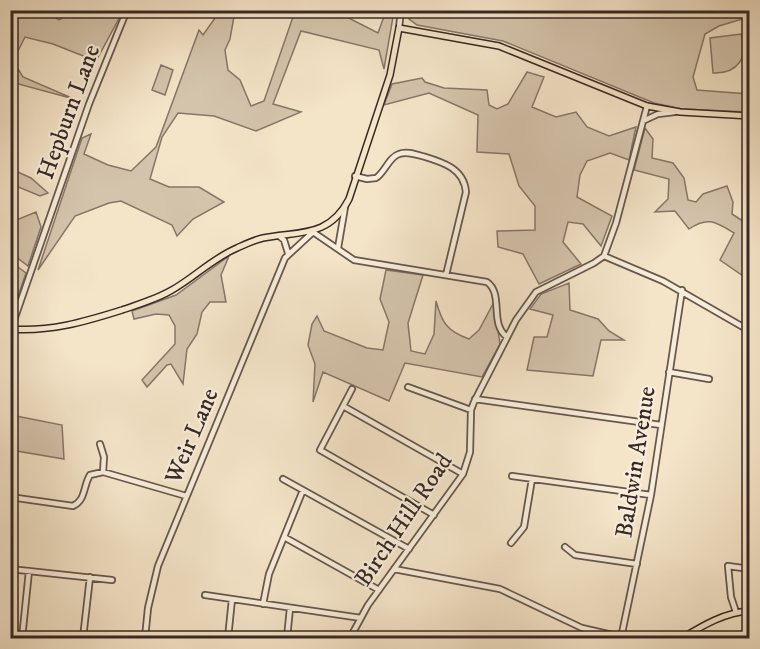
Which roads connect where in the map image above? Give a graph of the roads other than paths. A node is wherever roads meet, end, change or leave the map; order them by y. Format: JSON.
{"nodes":[{"id":1,"x":127,"y":10,"type":"edge"},
{"id":2,"x":401,"y":10,"type":"edge"},
{"id":3,"x":399,"y":28,"type":"junction"},
{"id":4,"x":647,"y":106,"type":"junction"},
{"id":5,"x":676,"y":112,"type":"junction"},
{"id":6,"x":750,"y":116,"type":"edge"},
{"id":7,"x":644,"y":121,"type":"junction"},
{"id":8,"x":356,"y":176,"type":"junction"},
{"id":9,"x":345,"y":207,"type":"junction"},
{"id":10,"x":313,"y":232,"type":"junction"},
{"id":11,"x":279,"y":236,"type":"junction"},
{"id":12,"x":338,"y":248,"type":"junction"},
{"id":13,"x":288,"y":253,"type":"junction"},
{"id":14,"x":604,"y":256,"type":"junction"},
{"id":15,"x":446,"y":275,"type":"junction"},
{"id":16,"x":682,"y":290,"type":"junction"},
{"id":17,"x":11,"y":329,"type":"edge"},
{"id":18,"x":750,"y":331,"type":"edge"},
{"id":19,"x":507,"y":337,"type":"junction"},
{"id":20,"x":669,"y":372,"type":"junction"},
{"id":21,"x":709,"y":379,"type":"dead end"},
{"id":22,"x":408,"y":387,"type":"dead end"},
{"id":23,"x":352,"y":389,"type":"dead end"},
{"id":24,"x":475,"y":399,"type":"junction"},
{"id":25,"x":343,"y":406,"type":"junction"},
{"id":26,"x":471,"y":410,"type":"junction"},
{"id":27,"x":661,"y":426,"type":"junction"},
{"id":28,"x":100,"y":444,"type":"dead end"},
{"id":29,"x":103,"y":472,"type":"junction"},
{"id":30,"x":463,"y":474,"type":"junction"},
{"id":31,"x":512,"y":476,"type":"dead end"},
{"id":32,"x":283,"y":479,"type":"dead end"},
{"id":33,"x":532,"y":479,"type":"junction"},
{"id":34,"x":303,"y":490,"type":"junction"},
{"id":35,"x":651,"y":495,"type":"junction"},
{"id":36,"x":186,"y":496,"type":"junction"},
{"id":37,"x":10,"y":497,"type":"edge"},
{"id":38,"x":434,"y":515,"type":"junction"},
{"id":39,"x":284,"y":537,"type":"junction"},
{"id":40,"x":511,"y":543,"type":"dead end"},
{"id":41,"x":565,"y":547,"type":"dead end"},
{"id":42,"x":409,"y":549,"type":"junction"},
{"id":43,"x":637,"y":564,"type":"junction"},
{"id":44,"x":10,"y":569,"type":"edge"},
{"id":45,"x":394,"y":569,"type":"junction"},
{"id":46,"x":750,"y":569,"type":"edge"},
{"id":47,"x":29,"y":571,"type":"junction"},
{"id":48,"x":90,"y":577,"type":"junction"},
{"id":49,"x":112,"y":580,"type":"dead end"},
{"id":50,"x":380,"y":590,"type":"junction"},
{"id":51,"x":205,"y":595,"type":"dead end"},
{"id":52,"x":232,"y":599,"type":"junction"},
{"id":53,"x":263,"y":604,"type":"junction"},
{"id":54,"x":290,"y":608,"type":"junction"},
{"id":55,"x":750,"y":611,"type":"edge"},
{"id":56,"x":736,"y":612,"type":"junction"},
{"id":57,"x":361,"y":618,"type":"junction"},
{"id":58,"x":621,"y":638,"type":"edge"},
{"id":59,"x":22,"y":639,"type":"edge"},
{"id":60,"x":83,"y":639,"type":"edge"},
{"id":61,"x":146,"y":639,"type":"edge"},
{"id":62,"x":228,"y":639,"type":"edge"},
{"id":63,"x":287,"y":639,"type":"edge"},
{"id":64,"x":350,"y":639,"type":"edge"},
{"id":65,"x":682,"y":639,"type":"edge"}],
"edges":[{"from":1,"to":17,"type":"street","name":"Hepburn Lane"},
{"from":2,"to":3,"type":"street"},
{"from":3,"to":4,"type":"main road"},
{"from":3,"to":8,"type":"main road"},
{"from":4,"to":5,"type":"main road"},
{"from":4,"to":7,"type":"street"},
{"from":5,"to":6,"type":"main road"},
{"from":5,"to":7,"type":"street"},
{"from":7,"to":14,"type":"street"},
{"from":8,"to":9,"type":"main road"},
{"from":8,"to":15,"type":"street"},
{"from":9,"to":10,"type":"main road"},
{"from":9,"to":12,"type":"street"},
{"from":10,"to":11,"type":"main road"},
{"from":10,"to":12,"type":"street"},
{"from":10,"to":13,"type":"street","name":"Weir Lane"},
{"from":11,"to":13,"type":"street"},
{"from":11,"to":17,"type":"main road"},
{"from":12,"to":15,"type":"street"},
{"from":13,"to":36,"type":"street","name":"Weir Lane"},
{"from":14,"to":16,"type":"street"},
{"from":14,"to":19,"type":"street","name":"Birch Hill Road"},
{"from":15,"to":19,"type":"street"},
{"from":16,"to":18,"type":"street"},
{"from":16,"to":20,"type":"street","name":"Baldwin Avenue"},
{"from":19,"to":24,"type":"street","name":"Birch Hill Road"},
{"from":20,"to":21,"type":"street"},
{"from":20,"to":27,"type":"street","name":"Baldwin Avenue"},
{"from":22,"to":26,"type":"street"},
{"from":23,"to":25,"type":"street"},
{"from":24,"to":26,"type":"street","name":"Birch Hill Road"},
{"from":24,"to":27,"type":"street"},
{"from":25,"to":30,"type":"street"},
{"from":25,"to":38,"type":"street"},
{"from":26,"to":30,"type":"street","name":"Birch Hill Road"},
{"from":27,"to":35,"type":"street","name":"Baldwin Avenue"},
{"from":28,"to":29,"type":"street"},
{"from":29,"to":36,"type":"street"},
{"from":29,"to":37,"type":"street"},
{"from":30,"to":38,"type":"street","name":"Birch Hill Road"},
{"from":31,"to":33,"type":"street"},
{"from":32,"to":34,"type":"street"},
{"from":33,"to":35,"type":"street"},
{"from":33,"to":40,"type":"street"},
{"from":34,"to":39,"type":"street"},
{"from":34,"to":42,"type":"street"},
{"from":35,"to":43,"type":"street","name":"Baldwin Avenue"},
{"from":36,"to":61,"type":"street","name":"Weir Lane"},
{"from":38,"to":42,"type":"street","name":"Birch Hill Road"},
{"from":39,"to":50,"type":"street"},
{"from":39,"to":53,"type":"street"},
{"from":41,"to":43,"type":"street"},
{"from":42,"to":45,"type":"street","name":"Birch Hill Road"},
{"from":43,"to":58,"type":"street","name":"Baldwin Avenue"},
{"from":44,"to":47,"type":"street"},
{"from":45,"to":50,"type":"street","name":"Birch Hill Road"},
{"from":45,"to":58,"type":"street"},
{"from":46,"to":56,"type":"street"},
{"from":47,"to":48,"type":"street"},
{"from":47,"to":59,"type":"street"},
{"from":48,"to":49,"type":"street"},
{"from":48,"to":60,"type":"street"},
{"from":50,"to":57,"type":"street","name":"Birch Hill Road"},
{"from":51,"to":52,"type":"street"},
{"from":52,"to":53,"type":"street"},
{"from":52,"to":62,"type":"street"},
{"from":53,"to":54,"type":"street"},
{"from":54,"to":57,"type":"street"},
{"from":54,"to":63,"type":"street"},
{"from":55,"to":56,"type":"main road"},
{"from":56,"to":65,"type":"main road"},
{"from":57,"to":64,"type":"street","name":"Birch Hill Road"}]}
